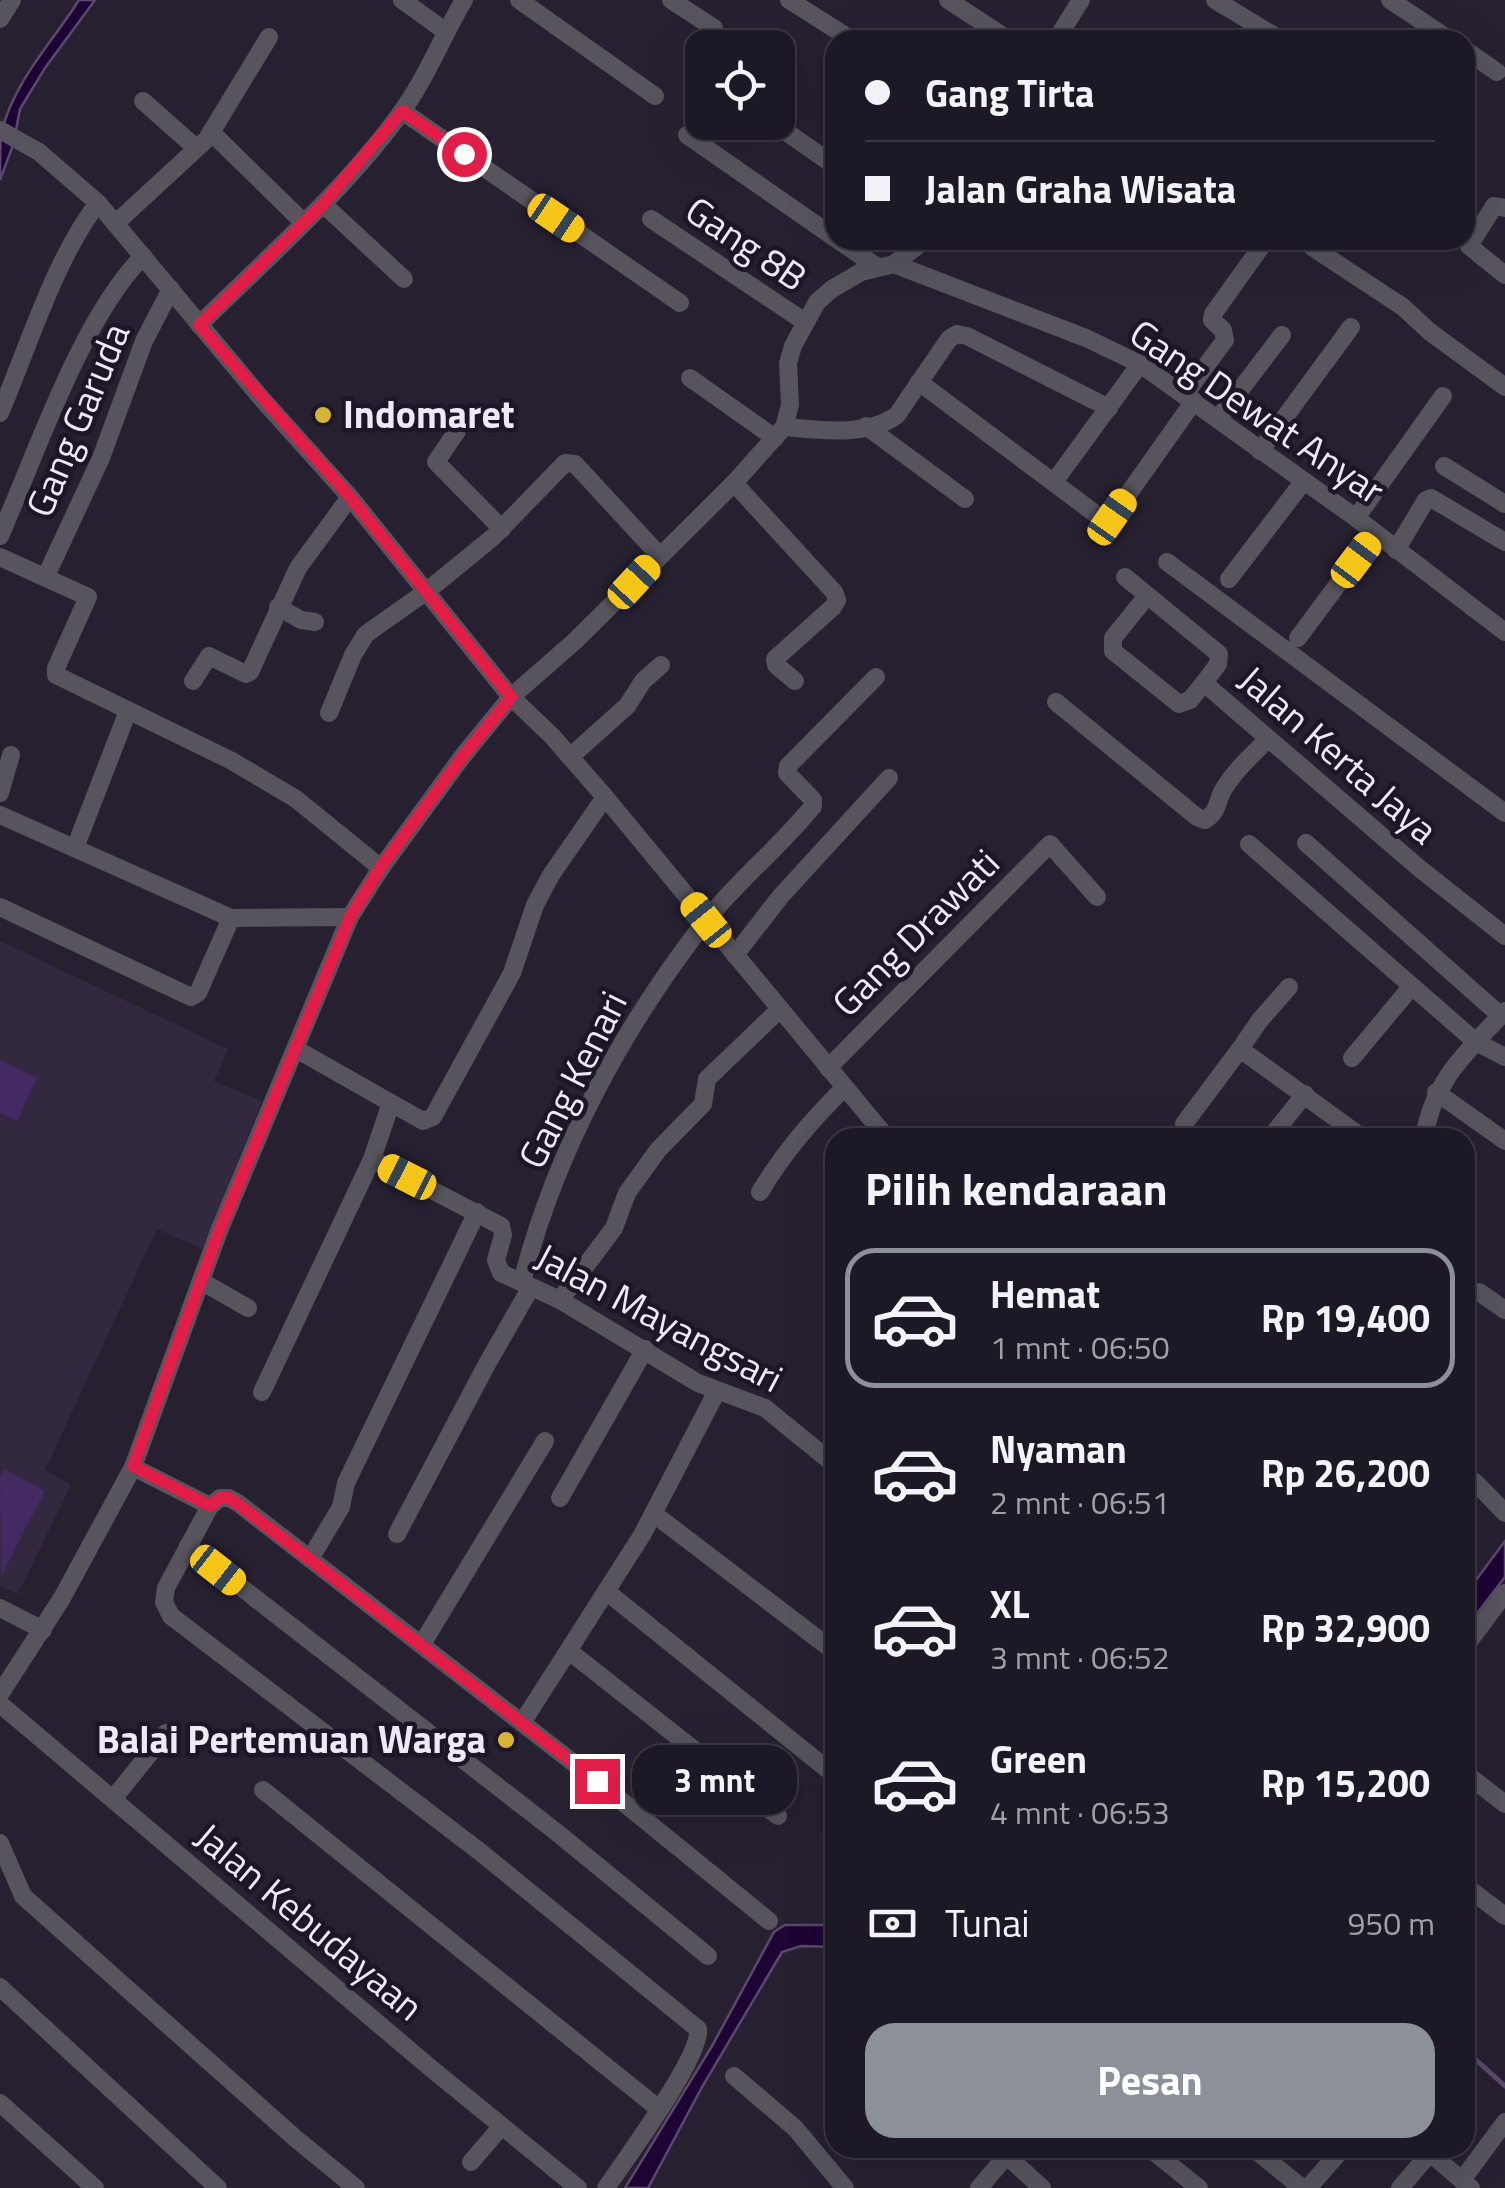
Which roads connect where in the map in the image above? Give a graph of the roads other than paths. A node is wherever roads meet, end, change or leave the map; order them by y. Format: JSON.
{"nodes":[{"id":1,"x":12,"y":0,"type":"edge"},
{"id":2,"x":402,"y":0,"type":"edge"},
{"id":3,"x":464,"y":0,"type":"edge"},
{"id":4,"x":519,"y":0,"type":"edge"},
{"id":5,"x":671,"y":0,"type":"edge"},
{"id":6,"x":789,"y":0,"type":"edge"},
{"id":7,"x":948,"y":0,"type":"edge"},
{"id":8,"x":1081,"y":0,"type":"edge"},
{"id":9,"x":1215,"y":0,"type":"edge"},
{"id":10,"x":1390,"y":0,"type":"edge"},
{"id":11,"x":0,"y":19,"type":"edge"},
{"id":12,"x":714,"y":28,"type":"dead end"},
{"id":13,"x":836,"y":30,"type":"edge"},
{"id":14,"x":994,"y":30,"type":"edge"},
{"id":15,"x":1062,"y":30,"type":"edge"},
{"id":16,"x":1264,"y":30,"type":"edge"},
{"id":17,"x":1435,"y":30,"type":"edge"},
{"id":18,"x":446,"y":31,"type":"junction"},
{"id":19,"x":269,"y":38,"type":"dead end"},
{"id":20,"x":1475,"y":57,"type":"edge"},
{"id":21,"x":1497,"y":72,"type":"dead end"},
{"id":22,"x":655,"y":96,"type":"dead end"},
{"id":23,"x":143,"y":101,"type":"dead end"},
{"id":24,"x":402,"y":111,"type":"junction"},
{"id":25,"x":0,"y":130,"type":"edge"},
{"id":26,"x":212,"y":132,"type":"junction"},
{"id":27,"x":795,"y":138,"type":"edge"},
{"id":28,"x":693,"y":140,"type":"edge"},
{"id":29,"x":196,"y":148,"type":"junction"},
{"id":30,"x":825,"y":159,"type":"edge"},
{"id":31,"x":98,"y":204,"type":"junction"},
{"id":32,"x":323,"y":204,"type":"junction"},
{"id":33,"x":1505,"y":208,"type":"edge"},
{"id":34,"x":650,"y":219,"type":"dead end"},
{"id":35,"x":304,"y":223,"type":"junction"},
{"id":36,"x":116,"y":224,"type":"junction"},
{"id":37,"x":825,"y":231,"type":"edge"},
{"id":38,"x":1475,"y":235,"type":"edge"},
{"id":39,"x":857,"y":250,"type":"edge"},
{"id":40,"x":909,"y":250,"type":"edge"},
{"id":41,"x":1259,"y":250,"type":"edge"},
{"id":42,"x":1317,"y":250,"type":"edge"},
{"id":43,"x":1471,"y":250,"type":"edge"},
{"id":44,"x":143,"y":256,"type":"junction"},
{"id":45,"x":885,"y":265,"type":"junction"},
{"id":46,"x":1505,"y":274,"type":"edge"},
{"id":47,"x":404,"y":279,"type":"dead end"},
{"id":48,"x":172,"y":289,"type":"junction"},
{"id":49,"x":680,"y":303,"type":"dead end"},
{"id":50,"x":804,"y":322,"type":"junction"},
{"id":51,"x":199,"y":325,"type":"junction"},
{"id":52,"x":1351,"y":327,"type":"dead end"},
{"id":53,"x":1282,"y":335,"type":"dead end"},
{"id":54,"x":1140,"y":364,"type":"junction"},
{"id":55,"x":690,"y":378,"type":"dead end"},
{"id":56,"x":919,"y":382,"type":"junction"},
{"id":57,"x":1505,"y":387,"type":"edge"},
{"id":58,"x":1443,"y":396,"type":"dead end"},
{"id":59,"x":1189,"y":398,"type":"junction"},
{"id":60,"x":1108,"y":408,"type":"junction"},
{"id":61,"x":0,"y":412,"type":"edge"},
{"id":62,"x":1218,"y":418,"type":"junction"},
{"id":63,"x":866,"y":426,"type":"junction"},
{"id":64,"x":457,"y":431,"type":"dead end"},
{"id":65,"x":779,"y":433,"type":"junction"},
{"id":66,"x":1260,"y":452,"type":"junction"},
{"id":67,"x":1444,"y":466,"type":"dead end"},
{"id":68,"x":1054,"y":482,"type":"junction"},
{"id":69,"x":1303,"y":482,"type":"junction"},
{"id":70,"x":734,"y":483,"type":"junction"},
{"id":71,"x":350,"y":497,"type":"junction"},
{"id":72,"x":965,"y":499,"type":"dead end"},
{"id":73,"x":1505,"y":504,"type":"edge"},
{"id":74,"x":1356,"y":518,"type":"junction"},
{"id":75,"x":502,"y":529,"type":"junction"},
{"id":76,"x":1376,"y":534,"type":"junction"},
{"id":77,"x":0,"y":536,"type":"edge"},
{"id":78,"x":1505,"y":542,"type":"edge"},
{"id":79,"x":1396,"y":550,"type":"junction"},
{"id":80,"x":659,"y":555,"type":"junction"},
{"id":81,"x":0,"y":557,"type":"edge"},
{"id":82,"x":1166,"y":562,"type":"dead end"},
{"id":83,"x":46,"y":576,"type":"junction"},
{"id":84,"x":1125,"y":577,"type":"dead end"},
{"id":85,"x":1229,"y":579,"type":"dead end"},
{"id":86,"x":427,"y":591,"type":"junction"},
{"id":87,"x":1147,"y":596,"type":"junction"},
{"id":88,"x":278,"y":607,"type":"junction"},
{"id":89,"x":315,"y":622,"type":"dead end"},
{"id":90,"x":1505,"y":632,"type":"edge"},
{"id":91,"x":1298,"y":638,"type":"dead end"},
{"id":92,"x":661,"y":665,"type":"dead end"},
{"id":93,"x":876,"y":678,"type":"dead end"},
{"id":94,"x":193,"y":680,"type":"dead end"},
{"id":95,"x":794,"y":681,"type":"dead end"},
{"id":96,"x":1204,"y":683,"type":"junction"},
{"id":97,"x":511,"y":697,"type":"junction"},
{"id":98,"x":1056,"y":702,"type":"dead end"},
{"id":99,"x":128,"y":711,"type":"junction"},
{"id":100,"x":329,"y":713,"type":"dead end"},
{"id":101,"x":1266,"y":740,"type":"junction"},
{"id":102,"x":11,"y":755,"type":"dead end"},
{"id":103,"x":570,"y":758,"type":"junction"},
{"id":104,"x":889,"y":778,"type":"dead end"},
{"id":105,"x":0,"y":793,"type":"edge"},
{"id":106,"x":605,"y":797,"type":"junction"},
{"id":107,"x":1505,"y":813,"type":"edge"},
{"id":108,"x":0,"y":815,"type":"edge"},
{"id":109,"x":1306,"y":843,"type":"dead end"},
{"id":110,"x":1248,"y":844,"type":"dead end"},
{"id":111,"x":76,"y":848,"type":"junction"},
{"id":112,"x":380,"y":868,"type":"junction"},
{"id":113,"x":1097,"y":897,"type":"dead end"},
{"id":114,"x":0,"y":907,"type":"edge"},
{"id":115,"x":350,"y":917,"type":"junction"},
{"id":116,"x":231,"y":918,"type":"junction"},
{"id":117,"x":706,"y":920,"type":"junction"},
{"id":118,"x":1505,"y":936,"type":"edge"},
{"id":119,"x":735,"y":955,"type":"junction"},
{"id":120,"x":1412,"y":986,"type":"junction"},
{"id":121,"x":1289,"y":987,"type":"dead end"},
{"id":122,"x":779,"y":1010,"type":"junction"},
{"id":123,"x":1503,"y":1013,"type":"edge"},
{"id":124,"x":1476,"y":1042,"type":"junction"},
{"id":125,"x":296,"y":1049,"type":"junction"},
{"id":126,"x":1240,"y":1049,"type":"junction"},
{"id":127,"x":1352,"y":1058,"type":"dead end"},
{"id":128,"x":1505,"y":1058,"type":"edge"},
{"id":129,"x":828,"y":1068,"type":"junction"},
{"id":130,"x":844,"y":1088,"type":"junction"},
{"id":131,"x":1436,"y":1092,"type":"junction"},
{"id":132,"x":1306,"y":1094,"type":"junction"},
{"id":133,"x":391,"y":1103,"type":"junction"},
{"id":134,"x":1184,"y":1124,"type":"dead end"},
{"id":135,"x":878,"y":1128,"type":"edge"},
{"id":136,"x":1278,"y":1128,"type":"edge"},
{"id":137,"x":1350,"y":1128,"type":"edge"},
{"id":138,"x":1427,"y":1128,"type":"edge"},
{"id":139,"x":1505,"y":1142,"type":"edge"},
{"id":140,"x":372,"y":1159,"type":"junction"},
{"id":141,"x":760,"y":1192,"type":"dead end"},
{"id":142,"x":477,"y":1212,"type":"junction"},
{"id":143,"x":201,"y":1281,"type":"junction"},
{"id":144,"x":527,"y":1285,"type":"junction"},
{"id":145,"x":1480,"y":1292,"type":"dead end"},
{"id":146,"x":560,"y":1300,"type":"junction"},
{"id":147,"x":248,"y":1308,"type":"dead end"},
{"id":148,"x":1505,"y":1310,"type":"edge"},
{"id":149,"x":645,"y":1349,"type":"junction"},
{"id":150,"x":717,"y":1390,"type":"junction"},
{"id":151,"x":262,"y":1392,"type":"dead end"},
{"id":152,"x":544,"y":1441,"type":"dead end"},
{"id":153,"x":825,"y":1457,"type":"edge"},
{"id":154,"x":133,"y":1466,"type":"junction"},
{"id":155,"x":1475,"y":1482,"type":"dead end"},
{"id":156,"x":560,"y":1498,"type":"dead end"},
{"id":157,"x":210,"y":1506,"type":"junction"},
{"id":158,"x":1505,"y":1513,"type":"edge"},
{"id":159,"x":654,"y":1514,"type":"junction"},
{"id":160,"x":397,"y":1534,"type":"dead end"},
{"id":161,"x":188,"y":1546,"type":"junction"},
{"id":162,"x":310,"y":1559,"type":"junction"},
{"id":163,"x":607,"y":1592,"type":"junction"},
{"id":164,"x":1504,"y":1598,"type":"edge"},
{"id":165,"x":0,"y":1608,"type":"edge"},
{"id":166,"x":43,"y":1630,"type":"junction"},
{"id":167,"x":1475,"y":1634,"type":"edge"},
{"id":168,"x":422,"y":1644,"type":"junction"},
{"id":169,"x":825,"y":1644,"type":"edge"},
{"id":170,"x":569,"y":1650,"type":"junction"},
{"id":171,"x":0,"y":1694,"type":"edge"},
{"id":172,"x":0,"y":1704,"type":"edge"},
{"id":173,"x":522,"y":1724,"type":"junction"},
{"id":174,"x":166,"y":1733,"type":"dead end"},
{"id":175,"x":825,"y":1767,"type":"edge"},
{"id":176,"x":1475,"y":1781,"type":"edge"},
{"id":177,"x":263,"y":1790,"type":"dead end"},
{"id":178,"x":113,"y":1799,"type":"junction"},
{"id":179,"x":1505,"y":1804,"type":"edge"},
{"id":180,"x":778,"y":1816,"type":"dead end"},
{"id":181,"x":0,"y":1843,"type":"edge"},
{"id":182,"x":1475,"y":1894,"type":"edge"},
{"id":183,"x":1505,"y":1916,"type":"edge"},
{"id":184,"x":769,"y":1921,"type":"dead end"},
{"id":185,"x":708,"y":1956,"type":"dead end"},
{"id":186,"x":0,"y":1986,"type":"edge"},
{"id":187,"x":734,"y":2076,"type":"dead end"},
{"id":188,"x":0,"y":2103,"type":"edge"},
{"id":189,"x":659,"y":2110,"type":"junction"},
{"id":190,"x":1505,"y":2122,"type":"edge"},
{"id":191,"x":501,"y":2126,"type":"junction"},
{"id":192,"x":1005,"y":2158,"type":"edge"},
{"id":193,"x":1015,"y":2158,"type":"edge"},
{"id":194,"x":1162,"y":2158,"type":"edge"},
{"id":195,"x":1266,"y":2158,"type":"edge"},
{"id":196,"x":1334,"y":2158,"type":"edge"},
{"id":197,"x":1421,"y":2158,"type":"edge"},
{"id":198,"x":1436,"y":2158,"type":"edge"},
{"id":199,"x":471,"y":2162,"type":"dead end"},
{"id":200,"x":1466,"y":2184,"type":"edge"},
{"id":201,"x":95,"y":2188,"type":"edge"},
{"id":202,"x":218,"y":2188,"type":"edge"},
{"id":203,"x":356,"y":2188,"type":"edge"},
{"id":204,"x":578,"y":2188,"type":"edge"},
{"id":205,"x":606,"y":2188,"type":"edge"},
{"id":206,"x":844,"y":2188,"type":"edge"},
{"id":207,"x":979,"y":2188,"type":"edge"},
{"id":208,"x":1042,"y":2188,"type":"edge"},
{"id":209,"x":1199,"y":2188,"type":"edge"},
{"id":210,"x":1305,"y":2188,"type":"edge"},
{"id":211,"x":1400,"y":2188,"type":"edge"}],
"edges":[{"from":1,"to":11,"type":"street"},
{"from":2,"to":18,"type":"street"},
{"from":3,"to":18,"type":"street"},
{"from":4,"to":22,"type":"street"},
{"from":5,"to":12,"type":"street"},
{"from":6,"to":13,"type":"street"},
{"from":7,"to":14,"type":"street"},
{"from":8,"to":15,"type":"street"},
{"from":9,"to":16,"type":"street"},
{"from":10,"to":17,"type":"street"},
{"from":18,"to":24,"type":"street"},
{"from":19,"to":26,"type":"street"},
{"from":20,"to":21,"type":"street"},
{"from":23,"to":29,"type":"street"},
{"from":24,"to":32,"type":"street"},
{"from":24,"to":49,"type":"street"},
{"from":25,"to":31,"type":"street"},
{"from":26,"to":29,"type":"street"},
{"from":26,"to":35,"type":"street"},
{"from":27,"to":30,"type":"street"},
{"from":28,"to":37,"type":"street","name":"Gang Dewat Anyar"},
{"from":29,"to":36,"type":"street"},
{"from":31,"to":36,"type":"street"},
{"from":31,"to":61,"type":"street"},
{"from":32,"to":35,"type":"street"},
{"from":32,"to":47,"type":"street"},
{"from":33,"to":38,"type":"street"},
{"from":34,"to":50,"type":"street","name":"Gang 8B"},
{"from":35,"to":51,"type":"street"},
{"from":36,"to":44,"type":"street"},
{"from":39,"to":45,"type":"street","name":"Gang Dewat Anyar"},
{"from":40,"to":45,"type":"street"},
{"from":41,"to":59,"type":"street"},
{"from":42,"to":57,"type":"street"},
{"from":43,"to":46,"type":"street"},
{"from":44,"to":48,"type":"street"},
{"from":44,"to":77,"type":"street"},
{"from":45,"to":50,"type":"street"},
{"from":45,"to":54,"type":"street","name":"Gang Dewat Anyar"},
{"from":48,"to":51,"type":"street"},
{"from":48,"to":83,"type":"street","name":"Gang Garuda"},
{"from":50,"to":65,"type":"street"},
{"from":51,"to":71,"type":"street"},
{"from":52,"to":66,"type":"street"},
{"from":53,"to":62,"type":"street"},
{"from":54,"to":59,"type":"street","name":"Gang Dewat Anyar"},
{"from":54,"to":60,"type":"street"},
{"from":55,"to":65,"type":"street"},
{"from":56,"to":60,"type":"street"},
{"from":56,"to":63,"type":"street"},
{"from":56,"to":68,"type":"street"},
{"from":58,"to":74,"type":"street"},
{"from":59,"to":62,"type":"street","name":"Gang Dewat Anyar"},
{"from":59,"to":68,"type":"street"},
{"from":60,"to":68,"type":"street"},
{"from":62,"to":66,"type":"street","name":"Gang Dewat Anyar"},
{"from":63,"to":65,"type":"street"},
{"from":63,"to":72,"type":"street"},
{"from":64,"to":75,"type":"street"},
{"from":65,"to":70,"type":"street"},
{"from":66,"to":69,"type":"street","name":"Gang Dewat Anyar"},
{"from":67,"to":73,"type":"street"},
{"from":69,"to":74,"type":"street","name":"Gang Dewat Anyar"},
{"from":69,"to":85,"type":"street"},
{"from":70,"to":80,"type":"street"},
{"from":70,"to":95,"type":"street"},
{"from":71,"to":86,"type":"street"},
{"from":71,"to":88,"type":"street"},
{"from":74,"to":76,"type":"street","name":"Gang Dewat Anyar"},
{"from":75,"to":80,"type":"street"},
{"from":75,"to":86,"type":"street"},
{"from":76,"to":79,"type":"street","name":"Gang Dewat Anyar"},
{"from":76,"to":91,"type":"street"},
{"from":78,"to":79,"type":"street"},
{"from":79,"to":90,"type":"street","name":"Gang Dewat Anyar"},
{"from":80,"to":97,"type":"street"},
{"from":81,"to":83,"type":"street"},
{"from":82,"to":107,"type":"street"},
{"from":83,"to":99,"type":"street"},
{"from":84,"to":87,"type":"street","name":"Jalan Kerta Jaya"},
{"from":86,"to":97,"type":"street"},
{"from":86,"to":100,"type":"street"},
{"from":87,"to":96,"type":"street","name":"Jalan Kerta Jaya"},
{"from":87,"to":96,"type":"street"},
{"from":88,"to":89,"type":"street"},
{"from":88,"to":94,"type":"street"},
{"from":92,"to":103,"type":"street"},
{"from":93,"to":117,"type":"street","name":"Gang Kenari"},
{"from":96,"to":101,"type":"street","name":"Jalan Kerta Jaya"},
{"from":97,"to":103,"type":"street"},
{"from":97,"to":112,"type":"street"},
{"from":98,"to":101,"type":"street"},
{"from":99,"to":111,"type":"street"},
{"from":99,"to":112,"type":"street"},
{"from":101,"to":118,"type":"street","name":"Jalan Kerta Jaya"},
{"from":102,"to":105,"type":"street"},
{"from":103,"to":106,"type":"street"},
{"from":104,"to":119,"type":"street"},
{"from":106,"to":117,"type":"street"},
{"from":106,"to":133,"type":"street"},
{"from":108,"to":111,"type":"street"},
{"from":109,"to":123,"type":"street"},
{"from":110,"to":120,"type":"street"},
{"from":111,"to":116,"type":"street"},
{"from":112,"to":115,"type":"street"},
{"from":113,"to":129,"type":"street","name":"Gang Drawati"},
{"from":114,"to":116,"type":"street"},
{"from":115,"to":116,"type":"street"},
{"from":115,"to":125,"type":"street"},
{"from":117,"to":119,"type":"street"},
{"from":117,"to":144,"type":"street","name":"Gang Kenari"},
{"from":119,"to":122,"type":"street"},
{"from":120,"to":124,"type":"street"},
{"from":120,"to":127,"type":"street"},
{"from":121,"to":126,"type":"street"},
{"from":122,"to":129,"type":"street"},
{"from":122,"to":146,"type":"street"},
{"from":123,"to":124,"type":"street"},
{"from":124,"to":128,"type":"street"},
{"from":124,"to":131,"type":"street"},
{"from":125,"to":133,"type":"street"},
{"from":125,"to":143,"type":"street"},
{"from":126,"to":132,"type":"street"},
{"from":126,"to":134,"type":"street"},
{"from":129,"to":130,"type":"street"},
{"from":130,"to":135,"type":"street"},
{"from":130,"to":141,"type":"street"},
{"from":131,"to":138,"type":"street"},
{"from":131,"to":139,"type":"street"},
{"from":132,"to":136,"type":"street"},
{"from":132,"to":137,"type":"street"},
{"from":133,"to":140,"type":"street"},
{"from":140,"to":142,"type":"street"},
{"from":140,"to":151,"type":"street"},
{"from":142,"to":144,"type":"street","name":"Jalan Mayangsari"},
{"from":142,"to":162,"type":"street"},
{"from":143,"to":147,"type":"street"},
{"from":143,"to":154,"type":"street"},
{"from":144,"to":146,"type":"street","name":"Jalan Mayangsari"},
{"from":144,"to":160,"type":"street","name":"Gang Kenari"},
{"from":145,"to":148,"type":"street"},
{"from":146,"to":149,"type":"street","name":"Jalan Mayangsari"},
{"from":149,"to":150,"type":"street","name":"Jalan Mayangsari"},
{"from":149,"to":156,"type":"street"},
{"from":150,"to":153,"type":"street","name":"Jalan Mayangsari"},
{"from":150,"to":159,"type":"street"},
{"from":152,"to":168,"type":"street"},
{"from":154,"to":157,"type":"street"},
{"from":154,"to":166,"type":"street"},
{"from":155,"to":158,"type":"street"},
{"from":157,"to":161,"type":"street"},
{"from":157,"to":162,"type":"street"},
{"from":159,"to":163,"type":"street"},
{"from":159,"to":169,"type":"street"},
{"from":161,"to":185,"type":"street"},
{"from":161,"to":189,"type":"street"},
{"from":162,"to":168,"type":"street"},
{"from":163,"to":170,"type":"street"},
{"from":163,"to":175,"type":"street"},
{"from":164,"to":167,"type":"street"},
{"from":165,"to":166,"type":"street"},
{"from":166,"to":171,"type":"street"},
{"from":168,"to":173,"type":"street"},
{"from":170,"to":173,"type":"street"},
{"from":170,"to":180,"type":"street"},
{"from":172,"to":178,"type":"street","name":"Jalan Kebudayaan"},
{"from":173,"to":184,"type":"street"},
{"from":174,"to":178,"type":"street"},
{"from":176,"to":179,"type":"street"},
{"from":177,"to":189,"type":"street"},
{"from":178,"to":191,"type":"street","name":"Jalan Kebudayaan"},
{"from":181,"to":203,"type":"street"},
{"from":182,"to":183,"type":"street"},
{"from":186,"to":202,"type":"street"},
{"from":187,"to":206,"type":"street"},
{"from":188,"to":201,"type":"street"},
{"from":189,"to":205,"type":"street"},
{"from":190,"to":200,"type":"street"},
{"from":191,"to":199,"type":"street"},
{"from":191,"to":204,"type":"street","name":"Jalan Kebudayaan"},
{"from":192,"to":207,"type":"street"},
{"from":193,"to":208,"type":"street"},
{"from":194,"to":209,"type":"street"},
{"from":195,"to":210,"type":"street"},
{"from":196,"to":210,"type":"street"},
{"from":197,"to":211,"type":"street"},
{"from":198,"to":200,"type":"street"}]}
